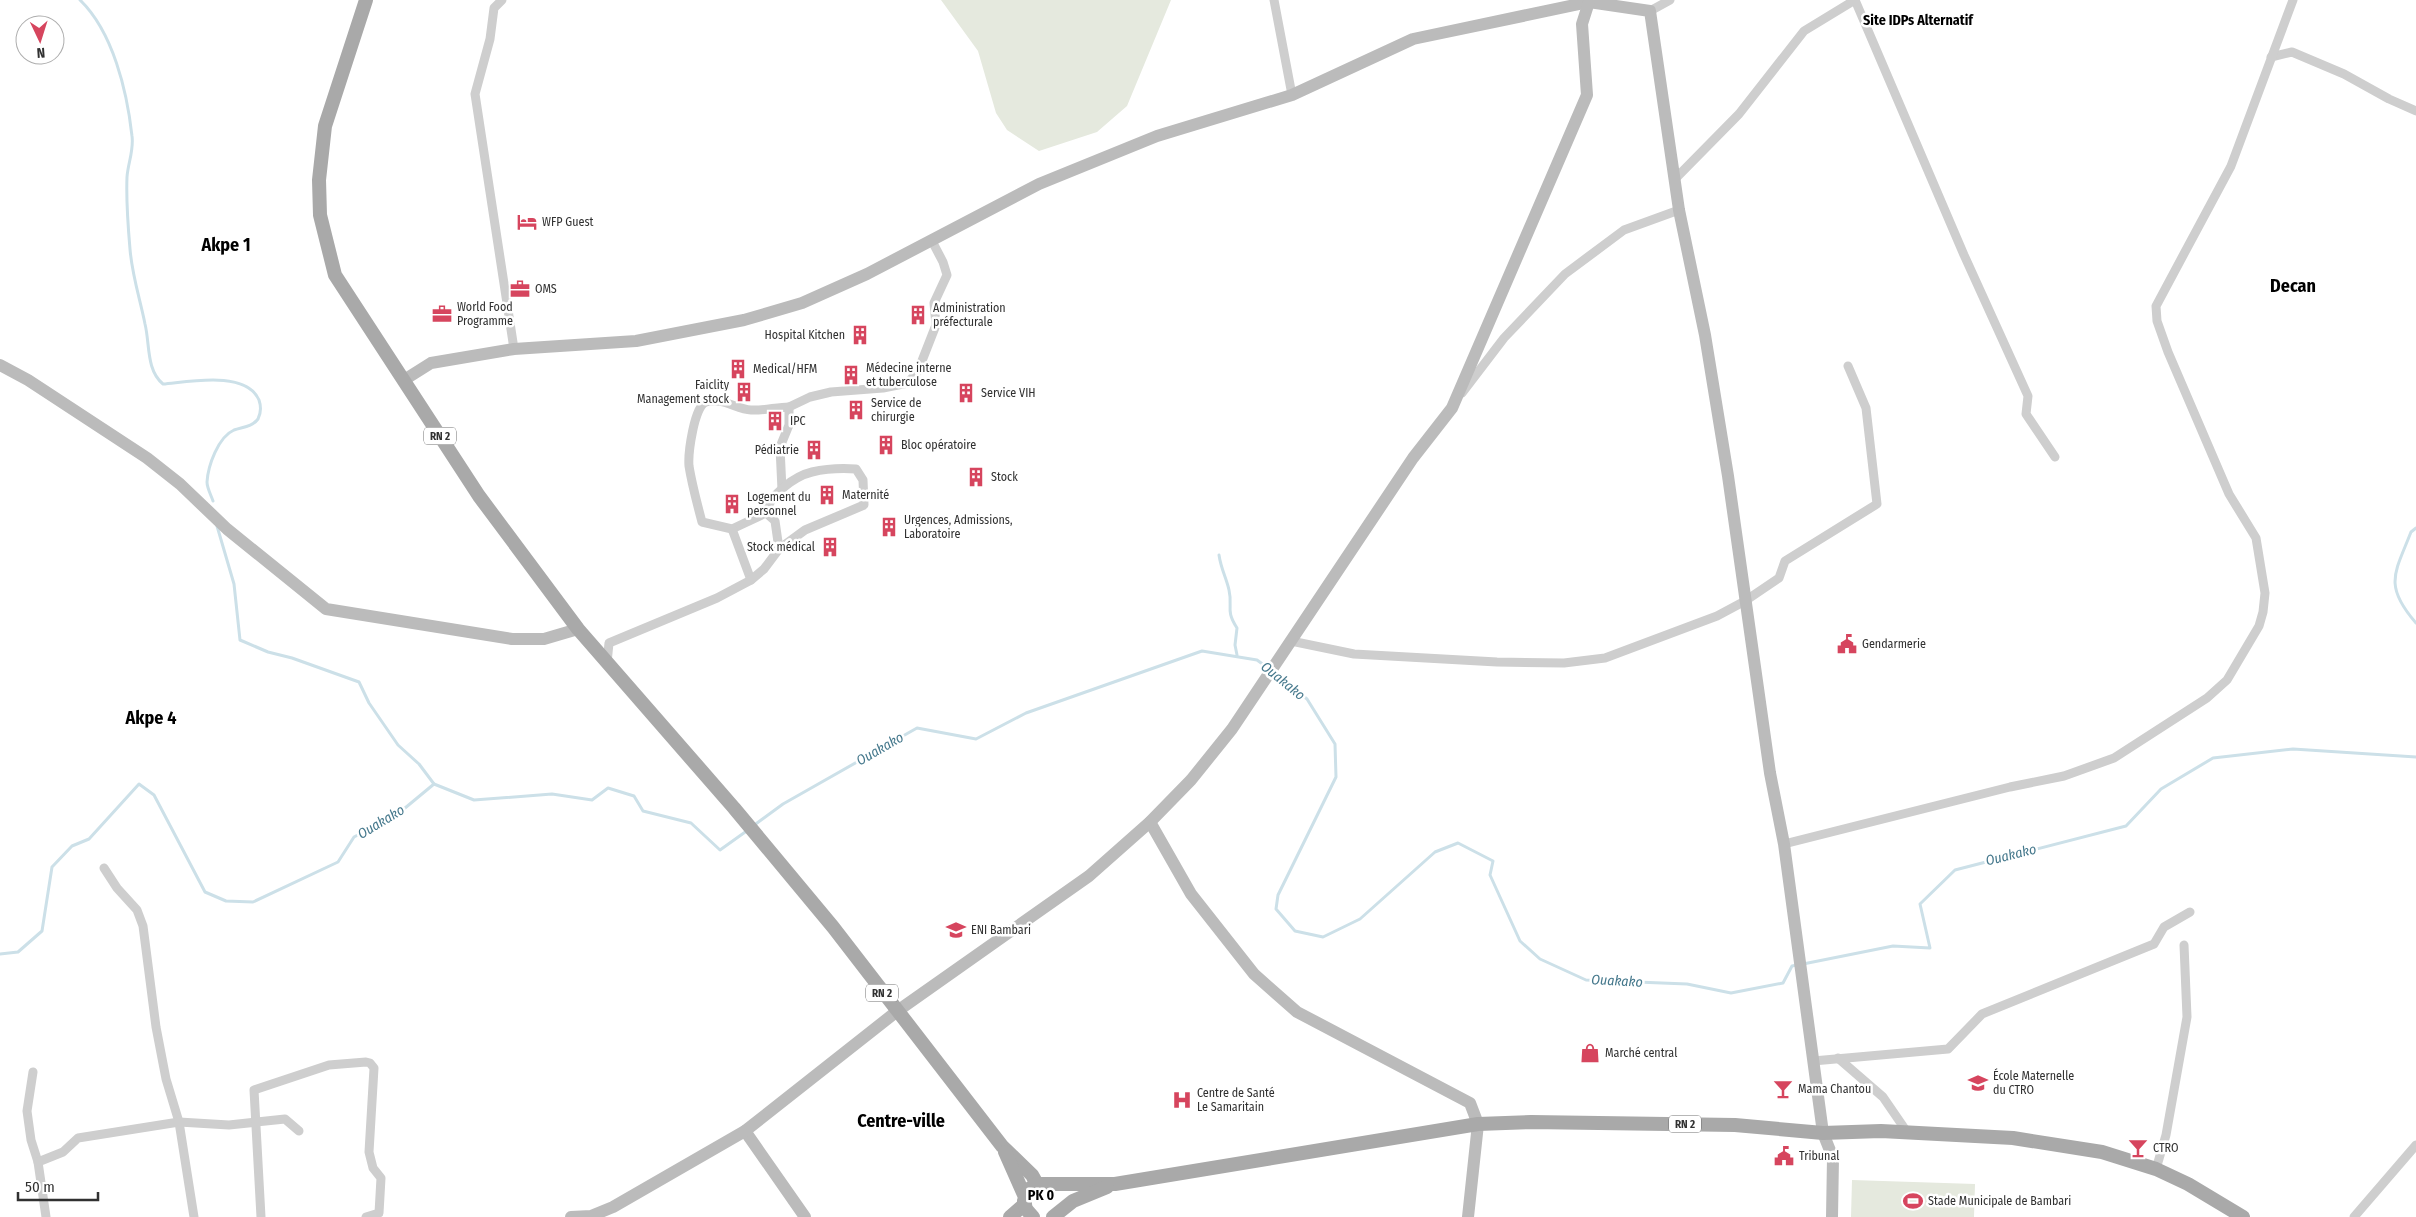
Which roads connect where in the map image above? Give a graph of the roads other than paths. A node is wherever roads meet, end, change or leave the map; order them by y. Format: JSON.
{"nodes":[{"id":1,"x":366,"y":0,"type":"edge"},
{"id":2,"x":502,"y":0,"type":"edge"},
{"id":3,"x":1274,"y":0,"type":"edge"},
{"id":4,"x":1670,"y":0,"type":"edge"},
{"id":5,"x":1855,"y":0,"type":"edge"},
{"id":6,"x":2293,"y":0,"type":"edge"},
{"id":7,"x":1589,"y":1,"type":"edge"},
{"id":8,"x":1650,"y":11,"type":"junction"},
{"id":9,"x":2271,"y":57,"type":"junction"},
{"id":10,"x":1292,"y":94,"type":"junction"},
{"id":11,"x":2416,"y":110,"type":"edge"},
{"id":12,"x":1675,"y":179,"type":"junction"},
{"id":13,"x":1679,"y":210,"type":"junction"},
{"id":14,"x":932,"y":241,"type":"junction"},
{"id":15,"x":514,"y":349,"type":"junction"},
{"id":16,"x":0,"y":365,"type":"edge"},
{"id":17,"x":1848,"y":366,"type":"dead end"},
{"id":18,"x":404,"y":380,"type":"junction"},
{"id":19,"x":789,"y":407,"type":"junction"},
{"id":20,"x":1452,"y":408,"type":"junction"},
{"id":21,"x":2055,"y":457,"type":"dead end"},
{"id":22,"x":782,"y":490,"type":"junction"},
{"id":23,"x":766,"y":512,"type":"junction"},
{"id":24,"x":732,"y":529,"type":"junction"},
{"id":25,"x":779,"y":549,"type":"junction"},
{"id":26,"x":751,"y":580,"type":"junction"},
{"id":27,"x":1745,"y":601,"type":"junction"},
{"id":28,"x":578,"y":629,"type":"junction"},
{"id":29,"x":1291,"y":642,"type":"junction"},
{"id":30,"x":607,"y":663,"type":"junction"},
{"id":31,"x":1150,"y":822,"type":"junction"},
{"id":32,"x":1784,"y":844,"type":"junction"},
{"id":33,"x":104,"y":868,"type":"dead end"},
{"id":34,"x":2190,"y":912,"type":"dead end"},
{"id":35,"x":2184,"y":945,"type":"dead end"},
{"id":36,"x":896,"y":1012,"type":"junction"},
{"id":37,"x":1838,"y":1058,"type":"junction"},
{"id":38,"x":1813,"y":1061,"type":"junction"},
{"id":39,"x":34,"y":1072,"type":"dead end"},
{"id":40,"x":179,"y":1122,"type":"junction"},
{"id":41,"x":256,"y":1122,"type":"junction"},
{"id":42,"x":1478,"y":1124,"type":"junction"},
{"id":43,"x":299,"y":1131,"type":"dead end"},
{"id":44,"x":745,"y":1131,"type":"junction"},
{"id":45,"x":1907,"y":1132,"type":"junction"},
{"id":46,"x":1823,"y":1133,"type":"junction"},
{"id":47,"x":2416,"y":1145,"type":"edge"},
{"id":48,"x":1002,"y":1146,"type":"junction"},
{"id":49,"x":38,"y":1162,"type":"junction"},
{"id":50,"x":2156,"y":1169,"type":"junction"},
{"id":51,"x":1043,"y":1184,"type":"junction"},
{"id":52,"x":1115,"y":1184,"type":"junction"},
{"id":53,"x":1025,"y":1201,"type":"junction"},
{"id":54,"x":1057,"y":1214,"type":"edge"},
{"id":55,"x":591,"y":1216,"type":"edge"},
{"id":56,"x":46,"y":1217,"type":"edge"},
{"id":57,"x":194,"y":1217,"type":"edge"},
{"id":58,"x":261,"y":1217,"type":"edge"},
{"id":59,"x":366,"y":1217,"type":"edge"},
{"id":60,"x":571,"y":1217,"type":"edge"},
{"id":61,"x":805,"y":1217,"type":"edge"},
{"id":62,"x":1010,"y":1217,"type":"edge"},
{"id":63,"x":1033,"y":1217,"type":"edge"},
{"id":64,"x":1468,"y":1217,"type":"edge"},
{"id":65,"x":1832,"y":1217,"type":"edge"},
{"id":66,"x":2243,"y":1217,"type":"edge"},
{"id":67,"x":2354,"y":1217,"type":"edge"}],
"edges":[{"from":1,"to":18,"type":"main road","number":"RN 2"},
{"from":2,"to":15,"type":"street"},
{"from":3,"to":10,"type":"street"},
{"from":4,"to":8,"type":"street"},
{"from":5,"to":12,"type":"street"},
{"from":5,"to":21,"type":"street"},
{"from":6,"to":9,"type":"street"},
{"from":7,"to":8,"type":"street"},
{"from":7,"to":10,"type":"street"},
{"from":7,"to":20,"type":"street"},
{"from":8,"to":12,"type":"street"},
{"from":9,"to":11,"type":"street"},
{"from":9,"to":32,"type":"street"},
{"from":10,"to":14,"type":"street"},
{"from":12,"to":13,"type":"street"},
{"from":13,"to":20,"type":"street"},
{"from":13,"to":27,"type":"street"},
{"from":14,"to":15,"type":"street"},
{"from":14,"to":19,"type":"street"},
{"from":15,"to":18,"type":"street"},
{"from":16,"to":28,"type":"street"},
{"from":17,"to":27,"type":"street"},
{"from":18,"to":28,"type":"main road","number":"RN 2"},
{"from":19,"to":22,"type":"street"},
{"from":19,"to":24,"type":"street"},
{"from":20,"to":29,"type":"street"},
{"from":22,"to":23,"type":"street"},
{"from":22,"to":25,"type":"street"},
{"from":23,"to":24,"type":"street"},
{"from":23,"to":25,"type":"street"},
{"from":24,"to":26,"type":"street"},
{"from":25,"to":26,"type":"street"},
{"from":26,"to":30,"type":"street"},
{"from":27,"to":29,"type":"street"},
{"from":27,"to":32,"type":"street"},
{"from":28,"to":30,"type":"main road","number":"RN 2"},
{"from":29,"to":31,"type":"street"},
{"from":30,"to":36,"type":"main road","number":"RN 2"},
{"from":31,"to":36,"type":"street"},
{"from":31,"to":42,"type":"street"},
{"from":32,"to":38,"type":"street"},
{"from":33,"to":40,"type":"street"},
{"from":34,"to":37,"type":"street"},
{"from":35,"to":50,"type":"street"},
{"from":36,"to":44,"type":"street"},
{"from":36,"to":48,"type":"main road","number":"RN 2"},
{"from":37,"to":38,"type":"street"},
{"from":37,"to":45,"type":"street"},
{"from":38,"to":46,"type":"street"},
{"from":39,"to":49,"type":"street"},
{"from":40,"to":41,"type":"street"},
{"from":40,"to":49,"type":"street"},
{"from":40,"to":57,"type":"street"},
{"from":41,"to":43,"type":"street"},
{"from":41,"to":58,"type":"street"},
{"from":41,"to":59,"type":"street"},
{"from":42,"to":46,"type":"main road","number":"RN 2"},
{"from":42,"to":52,"type":"main road","number":"RN 2"},
{"from":42,"to":64,"type":"street"},
{"from":44,"to":55,"type":"street"},
{"from":44,"to":61,"type":"street"},
{"from":45,"to":46,"type":"main road","number":"RN 2"},
{"from":45,"to":50,"type":"main road","number":"RN 2"},
{"from":46,"to":65,"type":"street"},
{"from":47,"to":67,"type":"street"},
{"from":48,"to":51,"type":"main road","number":"RN 2"},
{"from":48,"to":53,"type":"main road","number":"RN 2"},
{"from":49,"to":56,"type":"street"},
{"from":50,"to":66,"type":"main road","number":"RN 2"},
{"from":51,"to":52,"type":"main road","number":"RN 2"},
{"from":51,"to":53,"type":"main road"},
{"from":51,"to":54,"type":"main road"},
{"from":52,"to":54,"type":"main road","number":"RN 2"},
{"from":53,"to":62,"type":"main road"},
{"from":53,"to":63,"type":"main road"},
{"from":55,"to":60,"type":"street"}]}
